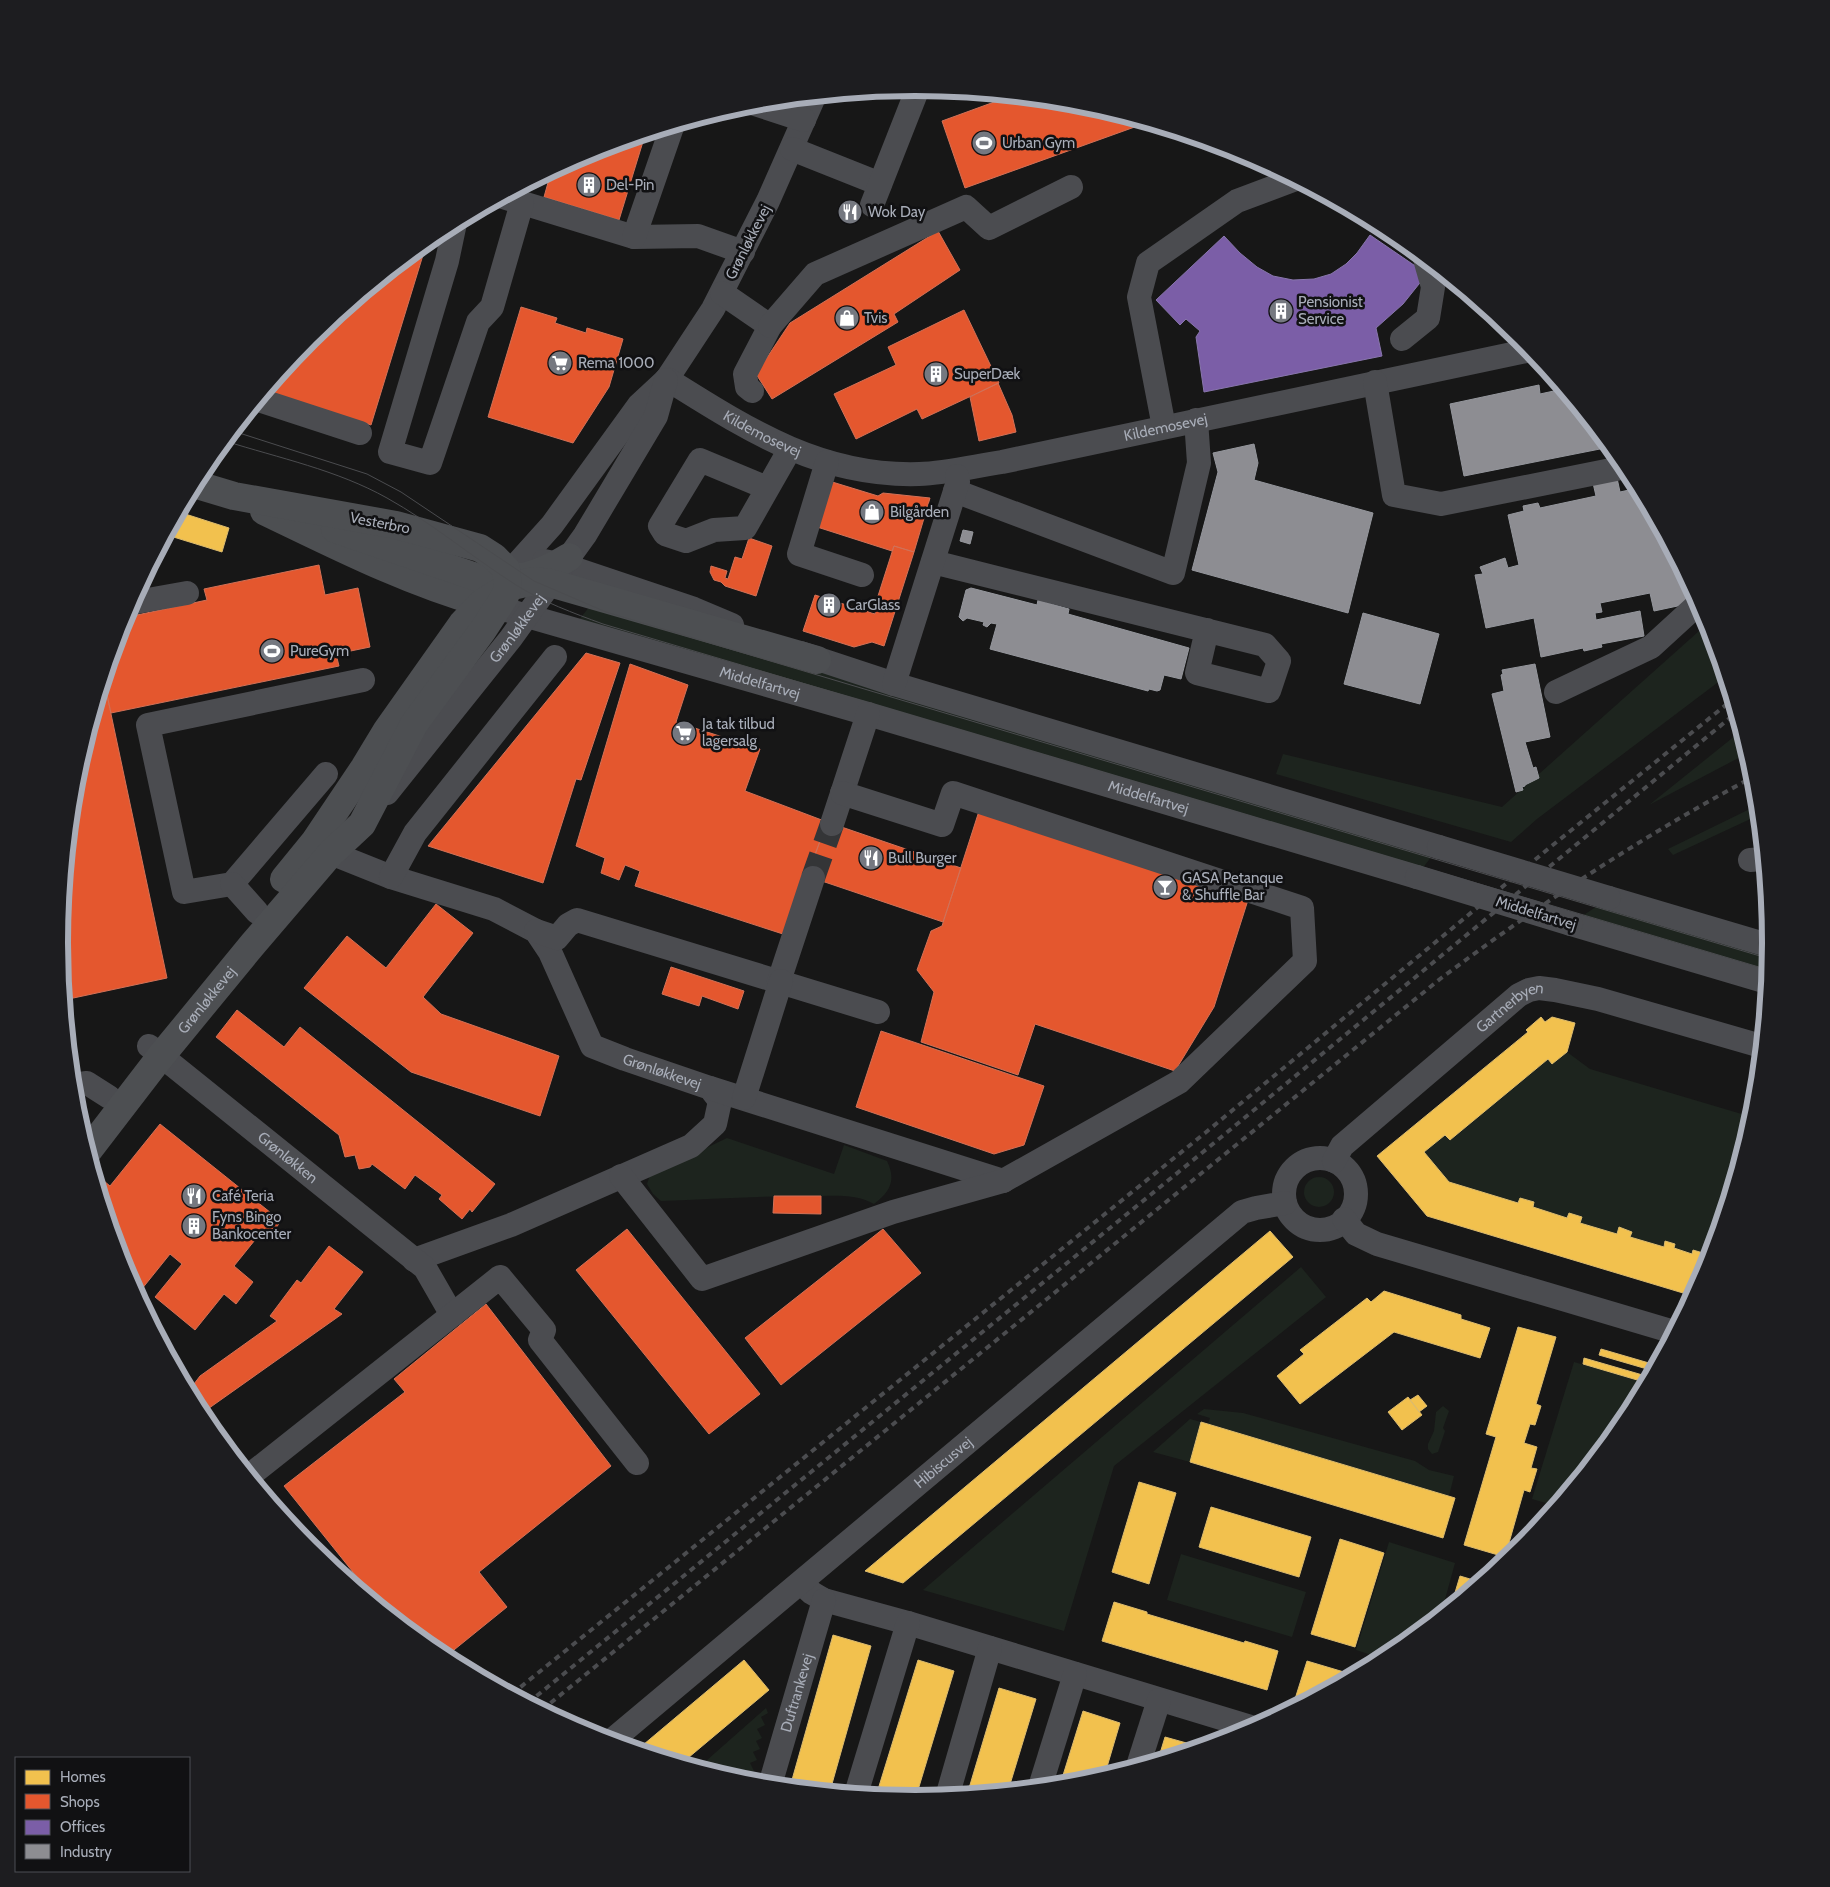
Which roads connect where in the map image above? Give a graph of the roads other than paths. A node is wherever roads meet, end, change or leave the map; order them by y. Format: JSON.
{"nodes":[{"id":1,"x":915,"y":96,"type":"edge"},
{"id":2,"x":812,"y":102,"type":"edge"},
{"id":3,"x":770,"y":109,"type":"edge"},
{"id":4,"x":804,"y":120,"type":"junction"},
{"id":5,"x":670,"y":133,"type":"edge"},
{"id":6,"x":792,"y":148,"type":"junction"},
{"id":7,"x":1288,"y":182,"type":"edge"},
{"id":8,"x":1071,"y":188,"type":"dead end"},
{"id":9,"x":513,"y":200,"type":"edge"},
{"id":10,"x":452,"y":234,"type":"edge"},
{"id":11,"x":634,"y":237,"type":"junction"},
{"id":12,"x":743,"y":252,"type":"junction"},
{"id":13,"x":1428,"y":269,"type":"edge"},
{"id":14,"x":722,"y":293,"type":"junction"},
{"id":15,"x":770,"y":326,"type":"junction"},
{"id":16,"x":1402,"y":339,"type":"dead end"},
{"id":17,"x":1521,"y":352,"type":"edge"},
{"id":18,"x":667,"y":378,"type":"junction"},
{"id":19,"x":1375,"y":382,"type":"junction"},
{"id":20,"x":752,"y":391,"type":"dead end"},
{"id":21,"x":264,"y":402,"type":"edge"},
{"id":22,"x":1196,"y":420,"type":"junction"},
{"id":23,"x":1164,"y":427,"type":"junction"},
{"id":24,"x":360,"y":433,"type":"dead end"},
{"id":25,"x":790,"y":449,"type":"junction"},
{"id":26,"x":827,"y":462,"type":"junction"},
{"id":27,"x":1616,"y":468,"type":"edge"},
{"id":28,"x":956,"y":480,"type":"junction"},
{"id":29,"x":202,"y":486,"type":"edge"},
{"id":30,"x":768,"y":488,"type":"dead end"},
{"id":31,"x":234,"y":496,"type":"junction"},
{"id":32,"x":933,"y":562,"type":"junction"},
{"id":33,"x":862,"y":575,"type":"dead end"},
{"id":34,"x":530,"y":580,"type":"junction"},
{"id":35,"x":187,"y":593,"type":"dead end"},
{"id":36,"x":140,"y":601,"type":"edge"},
{"id":37,"x":1693,"y":608,"type":"edge"},
{"id":38,"x":1207,"y":630,"type":"dead end"},
{"id":39,"x":555,"y":657,"type":"dead end"},
{"id":40,"x":816,"y":660,"type":"joint"},
{"id":41,"x":363,"y":680,"type":"dead end"},
{"id":42,"x":894,"y":684,"type":"junction"},
{"id":43,"x":1556,"y":692,"type":"dead end"},
{"id":44,"x":868,"y":714,"type":"junction"},
{"id":45,"x":326,"y":774,"type":"dead end"},
{"id":46,"x":842,"y":793,"type":"junction"},
{"id":47,"x":832,"y":824,"type":"tunnel mouth"},
{"id":48,"x":323,"y":847,"type":"junction"},
{"id":49,"x":391,"y":877,"type":"junction"},
{"id":50,"x":813,"y":878,"type":"tunnel mouth"},
{"id":51,"x":232,"y":884,"type":"junction"},
{"id":52,"x":257,"y":912,"type":"junction"},
{"id":53,"x":536,"y":932,"type":"junction"},
{"id":54,"x":1762,"y":943,"type":"edge"},
{"id":55,"x":1730,"y":971,"type":"junction"},
{"id":56,"x":1761,"y":980,"type":"edge"},
{"id":57,"x":780,"y":981,"type":"junction"},
{"id":58,"x":1761,"y":985,"type":"edge"},
{"id":59,"x":878,"y":1012,"type":"dead end"},
{"id":60,"x":1756,"y":1045,"type":"edge"},
{"id":61,"x":155,"y":1051,"type":"junction"},
{"id":62,"x":80,"y":1084,"type":"edge"},
{"id":63,"x":710,"y":1088,"type":"junction"},
{"id":64,"x":109,"y":1097,"type":"junction"},
{"id":65,"x":744,"y":1098,"type":"junction"},
{"id":66,"x":88,"y":1125,"type":"edge"},
{"id":67,"x":92,"y":1145,"type":"edge"},
{"id":68,"x":1334,"y":1161,"type":"junction"},
{"id":69,"x":621,"y":1176,"type":"junction"},
{"id":70,"x":1003,"y":1181,"type":"junction"},
{"id":71,"x":1285,"y":1203,"type":"junction"},
{"id":72,"x":1344,"y":1219,"type":"junction"},
{"id":73,"x":419,"y":1264,"type":"junction"},
{"id":74,"x":452,"y":1315,"type":"junction"},
{"id":75,"x":1668,"y":1330,"type":"edge"},
{"id":76,"x":638,"y":1463,"type":"dead end"},
{"id":77,"x":254,"y":1472,"type":"dead end"},
{"id":78,"x":801,"y":1583,"type":"junction"},
{"id":79,"x":824,"y":1600,"type":"junction"},
{"id":80,"x":908,"y":1623,"type":"junction"},
{"id":81,"x":990,"y":1648,"type":"junction"},
{"id":82,"x":1075,"y":1674,"type":"junction"},
{"id":83,"x":1159,"y":1700,"type":"junction"},
{"id":84,"x":1242,"y":1725,"type":"edge"},
{"id":85,"x":617,"y":1736,"type":"edge"},
{"id":86,"x":1140,"y":1760,"type":"edge"},
{"id":87,"x":772,"y":1779,"type":"edge"},
{"id":88,"x":1042,"y":1781,"type":"edge"},
{"id":89,"x":858,"y":1789,"type":"edge"},
{"id":90,"x":949,"y":1790,"type":"edge"}],
"edges":[{"from":1,"to":6,"type":"street"},
{"from":2,"to":4,"type":"street","name":"Grønløkkevej"},
{"from":3,"to":4,"type":"street"},
{"from":4,"to":6,"type":"street","name":"Grønløkkevej"},
{"from":5,"to":11,"type":"street"},
{"from":6,"to":12,"type":"street","name":"Grønløkkevej"},
{"from":7,"to":23,"type":"street"},
{"from":8,"to":15,"type":"street"},
{"from":9,"to":10,"type":"street"},
{"from":9,"to":11,"type":"street"},
{"from":11,"to":12,"type":"street"},
{"from":12,"to":14,"type":"street","name":"Grønløkkevej"},
{"from":13,"to":16,"type":"street"},
{"from":14,"to":15,"type":"street"},
{"from":14,"to":18,"type":"street","name":"Grønløkkevej"},
{"from":15,"to":20,"type":"street"},
{"from":17,"to":19,"type":"street","name":"Kildemosevej"},
{"from":18,"to":25,"type":"street","name":"Kildemosevej"},
{"from":18,"to":34,"type":"street","name":"Grønløkkevej"},
{"from":18,"to":34,"type":"street","name":"Grønløkkevej"},
{"from":19,"to":22,"type":"street","name":"Kildemosevej"},
{"from":19,"to":27,"type":"street"},
{"from":21,"to":24,"type":"street"},
{"from":22,"to":23,"type":"street","name":"Kildemosevej"},
{"from":22,"to":28,"type":"street"},
{"from":23,"to":28,"type":"street","name":"Kildemosevej"},
{"from":25,"to":26,"type":"street","name":"Kildemosevej"},
{"from":25,"to":30,"type":"street"},
{"from":26,"to":28,"type":"street","name":"Kildemosevej"},
{"from":26,"to":33,"type":"street"},
{"from":28,"to":32,"type":"street"},
{"from":29,"to":31,"type":"main road","name":"Vesterbro"},
{"from":31,"to":34,"type":"main road","name":"Vesterbro"},
{"from":31,"to":34,"type":"main road","name":"Vesterbro"},
{"from":32,"to":38,"type":"street"},
{"from":32,"to":42,"type":"street"},
{"from":34,"to":40,"type":"main road","name":"Vesterbro"},
{"from":34,"to":44,"type":"street","name":"Middelfartvej"},
{"from":34,"to":48,"type":"main road","name":"Grønløkkevej"},
{"from":34,"to":48,"type":"main road","name":"Grønløkkevej"},
{"from":35,"to":36,"type":"street"},
{"from":37,"to":43,"type":"street"},
{"from":39,"to":49,"type":"street"},
{"from":40,"to":42,"type":"street"},
{"from":41,"to":51,"type":"street"},
{"from":42,"to":54,"type":"street","bridge":true},
{"from":44,"to":46,"type":"street"},
{"from":44,"to":55,"type":"street","name":"Middelfartvej","bridge":true},
{"from":45,"to":51,"type":"street"},
{"from":46,"to":47,"type":"street"},
{"from":46,"to":70,"type":"street"},
{"from":48,"to":49,"type":"street","name":"Grønløkkevej"},
{"from":48,"to":52,"type":"main road","name":"Grønløkkevej"},
{"from":48,"to":61,"type":"main road","name":"Grønløkkevej"},
{"from":49,"to":53,"type":"street","name":"Grønløkkevej"},
{"from":50,"to":57,"type":"street"},
{"from":51,"to":52,"type":"street"},
{"from":52,"to":61,"type":"main road","name":"Grønløkkevej"},
{"from":53,"to":57,"type":"street"},
{"from":53,"to":63,"type":"street","name":"Grønløkkevej"},
{"from":55,"to":56,"type":"street","name":"Middelfartvej"},
{"from":55,"to":58,"type":"street"},
{"from":57,"to":59,"type":"street"},
{"from":57,"to":65,"type":"street"},
{"from":60,"to":68,"type":"street","name":"Gartnerbyen"},
{"from":61,"to":64,"type":"main road","name":"Grønløkkevej"},
{"from":61,"to":67,"type":"main road","name":"Grønløkkevej"},
{"from":61,"to":73,"type":"street","name":"Grønløkken"},
{"from":62,"to":64,"type":"street"},
{"from":63,"to":65,"type":"street"},
{"from":63,"to":69,"type":"street","name":"Grønløkkevej"},
{"from":64,"to":66,"type":"main road","name":"Grønløkkevej"},
{"from":65,"to":70,"type":"street"},
{"from":68,"to":71,"type":"street"},
{"from":68,"to":72,"type":"street"},
{"from":69,"to":70,"type":"street"},
{"from":69,"to":73,"type":"street","name":"Grønløkkevej"},
{"from":71,"to":72,"type":"street"},
{"from":71,"to":78,"type":"street","name":"Hibiscusvej"},
{"from":72,"to":75,"type":"street"},
{"from":73,"to":74,"type":"street"},
{"from":74,"to":76,"type":"street"},
{"from":74,"to":77,"type":"street"},
{"from":78,"to":79,"type":"street"},
{"from":78,"to":85,"type":"street","name":"Hibiscusvej"},
{"from":79,"to":80,"type":"street"},
{"from":79,"to":87,"type":"street","name":"Duftrankevej"},
{"from":80,"to":81,"type":"street"},
{"from":80,"to":89,"type":"street"},
{"from":81,"to":82,"type":"street"},
{"from":81,"to":90,"type":"street"},
{"from":82,"to":83,"type":"street"},
{"from":82,"to":88,"type":"street"},
{"from":83,"to":84,"type":"street"},
{"from":83,"to":86,"type":"street"}]}
